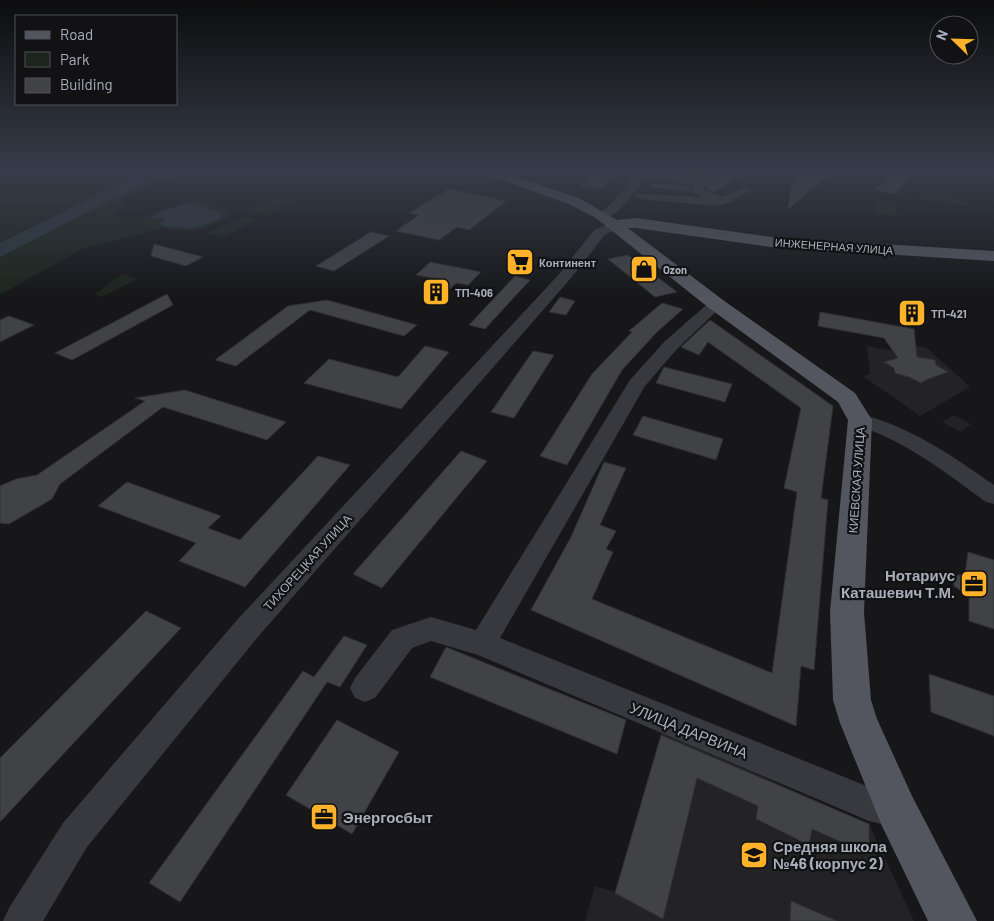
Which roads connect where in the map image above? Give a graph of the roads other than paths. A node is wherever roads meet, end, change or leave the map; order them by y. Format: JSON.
{"nodes":[{"id":1,"x":595,"y":212,"type":"edge"},
{"id":2,"x":608,"y":212,"type":"edge"},
{"id":3,"x":601,"y":215,"type":"junction"},
{"id":4,"x":616,"y":225,"type":"junction"},
{"id":5,"x":994,"y":256,"type":"edge"},
{"id":6,"x":716,"y":304,"type":"junction"},
{"id":7,"x":860,"y":420,"type":"junction"},
{"id":8,"x":994,"y":496,"type":"edge"},
{"id":9,"x":482,"y":644,"type":"junction"},
{"id":10,"x":365,"y":688,"type":"dead end"},
{"id":11,"x":897,"y":812,"type":"junction"},
{"id":12,"x":22,"y":921,"type":"edge"},
{"id":13,"x":953,"y":921,"type":"edge"}],
"edges":[{"from":1,"to":3,"type":"main road","name":"КИЕВСКАЯ УЛИЦА"},
{"from":2,"to":3,"type":"street"},
{"from":3,"to":4,"type":"main road","name":"КИЕВСКАЯ УЛИЦА"},
{"from":4,"to":5,"type":"main road","name":"ИНЖЕНЕРНАЯ УЛИЦА"},
{"from":4,"to":6,"type":"main road","name":"КИЕВСКАЯ УЛИЦА"},
{"from":4,"to":12,"type":"street","name":"ТИХОРЕЦКАЯ УЛИЦА"},
{"from":6,"to":7,"type":"main road","name":"КИЕВСКАЯ УЛИЦА"},
{"from":6,"to":9,"type":"street"},
{"from":7,"to":8,"type":"street"},
{"from":7,"to":11,"type":"main road","name":"КИЕВСКАЯ УЛИЦА"},
{"from":9,"to":10,"type":"street","name":"УЛИЦА ДАРВИНА"},
{"from":9,"to":11,"type":"street","name":"УЛИЦА ДАРВИНА"},
{"from":11,"to":13,"type":"main road","name":"КИЕВСКАЯ УЛИЦА"}]}
